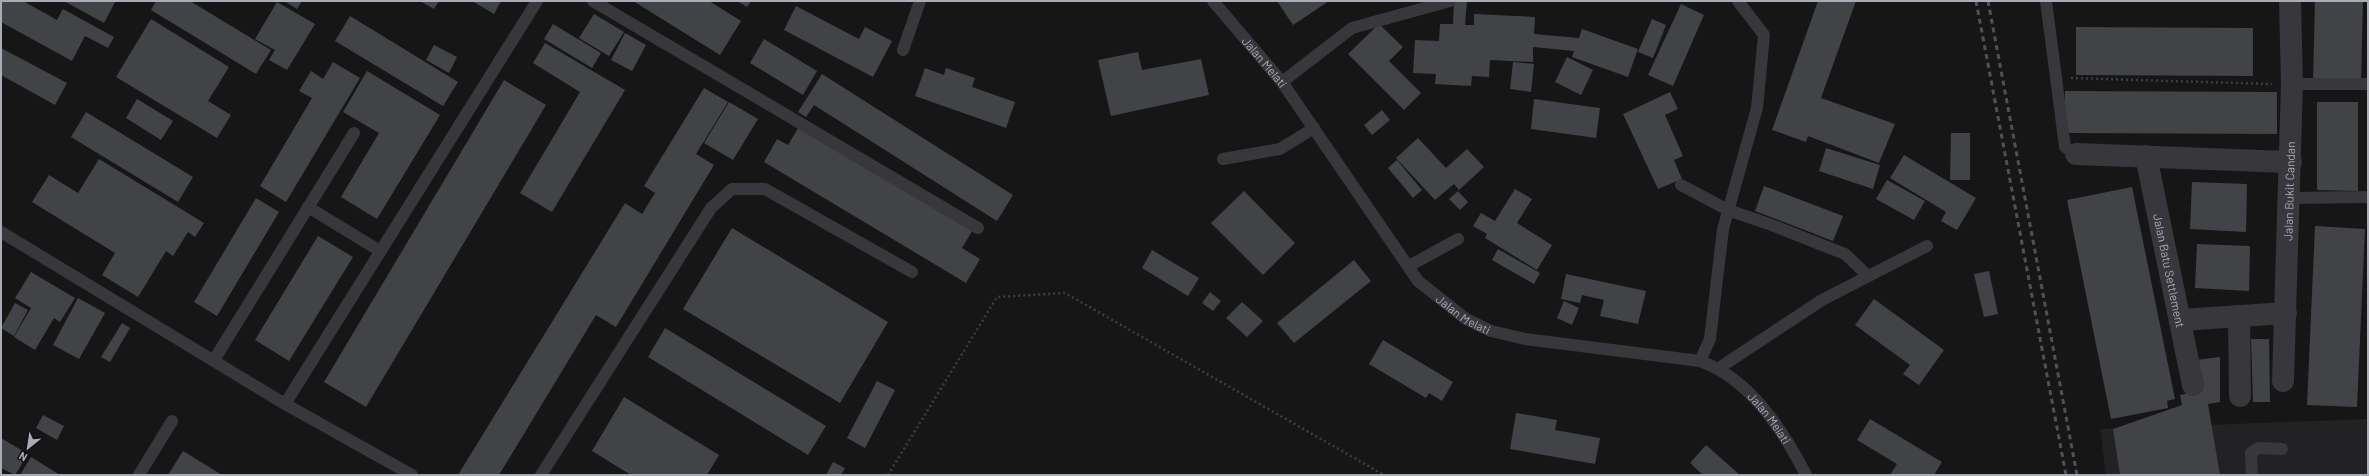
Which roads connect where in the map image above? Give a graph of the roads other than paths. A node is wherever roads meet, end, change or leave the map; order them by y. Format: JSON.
{"nodes":[{"id":1,"x":537,"y":1,"type":"edge"},
{"id":2,"x":593,"y":1,"type":"edge"},
{"id":3,"x":920,"y":1,"type":"edge"},
{"id":4,"x":1213,"y":1,"type":"edge"},
{"id":5,"x":1450,"y":1,"type":"edge"},
{"id":6,"x":1738,"y":1,"type":"edge"},
{"id":7,"x":2046,"y":1,"type":"edge"},
{"id":8,"x":2290,"y":1,"type":"edge"},
{"id":9,"x":903,"y":50,"type":"dead end"},
{"id":10,"x":1282,"y":82,"type":"junction"},
{"id":11,"x":2292,"y":84,"type":"junction"},
{"id":12,"x":2368,"y":84,"type":"edge"},
{"id":13,"x":1314,"y":128,"type":"junction"},
{"id":14,"x":354,"y":133,"type":"dead end"},
{"id":15,"x":2076,"y":154,"type":"joint"},
{"id":16,"x":2146,"y":156,"type":"junction"},
{"id":17,"x":1223,"y":159,"type":"dead end"},
{"id":18,"x":2291,"y":162,"type":"junction"},
{"id":19,"x":1681,"y":185,"type":"dead end"},
{"id":20,"x":2368,"y":197,"type":"edge"},
{"id":21,"x":2290,"y":198,"type":"junction"},
{"id":22,"x":308,"y":207,"type":"junction"},
{"id":23,"x":1728,"y":210,"type":"junction"},
{"id":24,"x":978,"y":228,"type":"dead end"},
{"id":25,"x":1,"y":232,"type":"edge"},
{"id":26,"x":1458,"y":239,"type":"dead end"},
{"id":27,"x":1927,"y":246,"type":"dead end"},
{"id":28,"x":380,"y":251,"type":"junction"},
{"id":29,"x":1408,"y":266,"type":"junction"},
{"id":30,"x":912,"y":272,"type":"dead end"},
{"id":31,"x":1868,"y":276,"type":"junction"},
{"id":32,"x":2286,"y":313,"type":"junction"},
{"id":33,"x":2239,"y":316,"type":"junction"},
{"id":34,"x":2180,"y":320,"type":"junction"},
{"id":35,"x":214,"y":360,"type":"junction"},
{"id":36,"x":1700,"y":361,"type":"junction"},
{"id":37,"x":1719,"y":368,"type":"junction"},
{"id":38,"x":2283,"y":381,"type":"dead end"},
{"id":39,"x":2193,"y":385,"type":"dead end"},
{"id":40,"x":2240,"y":396,"type":"dead end"},
{"id":41,"x":285,"y":404,"type":"junction"},
{"id":42,"x":172,"y":421,"type":"dead end"},
{"id":43,"x":2282,"y":448,"type":"dead end"},
{"id":44,"x":139,"y":475,"type":"edge"},
{"id":45,"x":412,"y":475,"type":"edge"},
{"id":46,"x":541,"y":475,"type":"edge"},
{"id":47,"x":1806,"y":475,"type":"edge"},
{"id":48,"x":2252,"y":475,"type":"edge"}],
"edges":[{"from":1,"to":28,"type":"lane"},
{"from":2,"to":24,"type":"lane"},
{"from":3,"to":9,"type":"lane"},
{"from":4,"to":10,"type":"lane","name":"Jalan Melati"},
{"from":5,"to":10,"type":"lane"},
{"from":6,"to":23,"type":"lane"},
{"from":7,"to":15,"type":"lane"},
{"from":8,"to":11,"type":"street","name":"Jalan Bukit Candan"},
{"from":10,"to":13,"type":"lane","name":"Jalan Melati"},
{"from":11,"to":12,"type":"lane"},
{"from":11,"to":18,"type":"street","name":"Jalan Bukit Candan"},
{"from":13,"to":17,"type":"lane"},
{"from":13,"to":29,"type":"lane","name":"Jalan Melati"},
{"from":14,"to":22,"type":"lane"},
{"from":15,"to":16,"type":"street"},
{"from":16,"to":18,"type":"street"},
{"from":16,"to":34,"type":"street","name":"Jalan Batu Settlement"},
{"from":18,"to":21,"type":"street","name":"Jalan Bukit Candan"},
{"from":19,"to":23,"type":"lane"},
{"from":20,"to":21,"type":"lane"},
{"from":21,"to":32,"type":"street","name":"Jalan Bukit Candan"},
{"from":22,"to":28,"type":"lane"},
{"from":22,"to":35,"type":"lane"},
{"from":23,"to":31,"type":"lane"},
{"from":23,"to":36,"type":"lane"},
{"from":25,"to":35,"type":"lane"},
{"from":26,"to":29,"type":"lane"},
{"from":27,"to":31,"type":"lane"},
{"from":28,"to":41,"type":"lane"},
{"from":29,"to":36,"type":"lane","name":"Jalan Melati"},
{"from":30,"to":46,"type":"lane"},
{"from":31,"to":37,"type":"lane"},
{"from":32,"to":33,"type":"street"},
{"from":32,"to":38,"type":"street","name":"Jalan Bukit Candan"},
{"from":33,"to":34,"type":"street"},
{"from":33,"to":40,"type":"street"},
{"from":34,"to":39,"type":"street","name":"Jalan Batu Settlement"},
{"from":35,"to":41,"type":"lane"},
{"from":36,"to":37,"type":"lane","name":"Jalan Melati"},
{"from":37,"to":47,"type":"lane","name":"Jalan Melati"},
{"from":41,"to":45,"type":"lane"},
{"from":42,"to":44,"type":"lane"},
{"from":43,"to":48,"type":"lane"}]}
